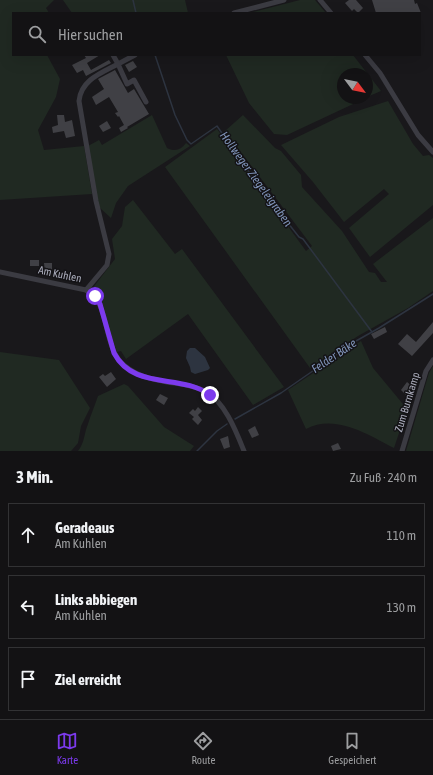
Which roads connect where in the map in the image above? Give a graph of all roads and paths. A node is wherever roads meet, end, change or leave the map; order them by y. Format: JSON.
{"nodes":[{"id":1,"x":284,"y":0,"type":"edge"},
{"id":2,"x":320,"y":0,"type":"edge"},
{"id":3,"x":238,"y":12,"type":"edge"},
{"id":4,"x":330,"y":12,"type":"edge"},
{"id":5,"x":114,"y":56,"type":"edge"},
{"id":6,"x":133,"y":56,"type":"edge"},
{"id":7,"x":367,"y":56,"type":"edge"},
{"id":8,"x":118,"y":64,"type":"junction"},
{"id":9,"x":146,"y":102,"type":"dead end"},
{"id":10,"x":433,"y":152,"type":"edge"},
{"id":11,"x":0,"y":272,"type":"edge"},
{"id":12,"x":86,"y":290,"type":"junction"},
{"id":13,"x":433,"y":360,"type":"edge"},
{"id":14,"x":244,"y":451,"type":"edge"},
{"id":15,"x":402,"y":451,"type":"edge"}],
"edges":[{"from":1,"to":3,"type":"street"},
{"from":2,"to":4,"type":"street"},
{"from":5,"to":8,"type":"street"},
{"from":6,"to":8,"type":"street"},
{"from":7,"to":10,"type":"street"},
{"from":8,"to":9,"type":"street"},
{"from":8,"to":12,"type":"street"},
{"from":11,"to":12,"type":"street","name":"Am Kuhlen"},
{"from":12,"to":14,"type":"street","name":"Am Kuhlen"},
{"from":13,"to":15,"type":"street","name":"Zum Burnkamp"}]}
